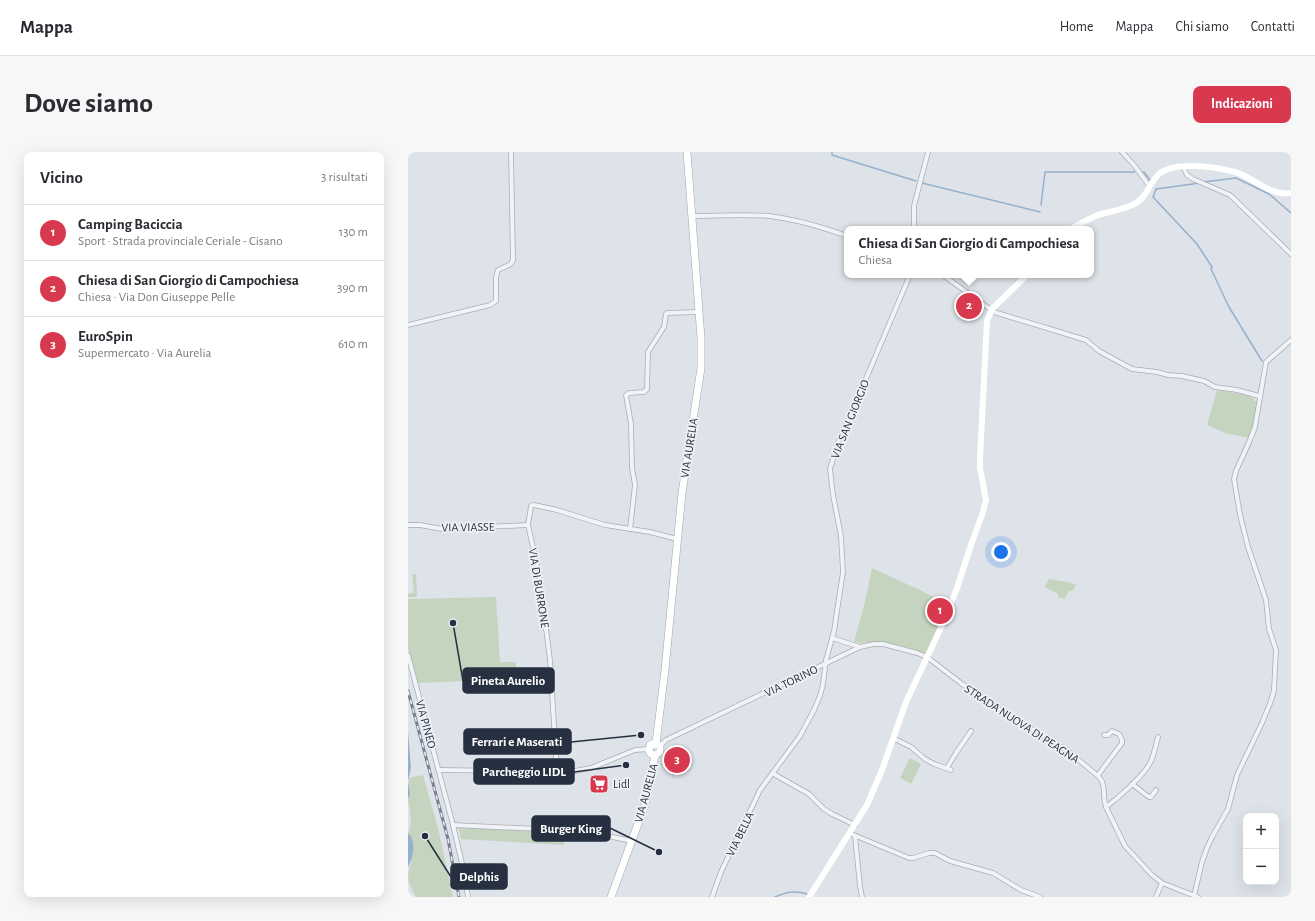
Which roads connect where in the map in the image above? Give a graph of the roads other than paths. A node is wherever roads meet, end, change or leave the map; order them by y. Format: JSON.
{"nodes":[{"id":1,"x":511,"y":152,"type":"edge"},
{"id":2,"x":687,"y":152,"type":"edge"},
{"id":3,"x":928,"y":152,"type":"edge"},
{"id":4,"x":1122,"y":152,"type":"edge"},
{"id":5,"x":1183,"y":166,"type":"junction"},
{"id":6,"x":1150,"y":187,"type":"junction"},
{"id":7,"x":1291,"y":193,"type":"edge"},
{"id":8,"x":692,"y":216,"type":"junction"},
{"id":9,"x":914,"y":226,"type":"edge"},
{"id":10,"x":1076,"y":226,"type":"edge"},
{"id":11,"x":844,"y":235,"type":"edge"},
{"id":12,"x":1291,"y":254,"type":"edge"},
{"id":13,"x":909,"y":278,"type":"edge"},
{"id":14,"x":947,"y":278,"type":"edge"},
{"id":15,"x":1024,"y":278,"type":"edge"},
{"id":16,"x":992,"y":309,"type":"junction"},
{"id":17,"x":700,"y":312,"type":"junction"},
{"id":18,"x":408,"y":325,"type":"edge"},
{"id":19,"x":1291,"y":340,"type":"edge"},
{"id":20,"x":1259,"y":396,"type":"junction"},
{"id":21,"x":408,"y":525,"type":"edge"},
{"id":22,"x":528,"y":525,"type":"junction"},
{"id":23,"x":630,"y":528,"type":"junction"},
{"id":24,"x":677,"y":539,"type":"junction"},
{"id":25,"x":832,"y":638,"type":"junction"},
{"id":26,"x":860,"y":647,"type":"junction"},
{"id":27,"x":408,"y":655,"type":"edge"},
{"id":28,"x":927,"y":657,"type":"junction"},
{"id":29,"x":825,"y":664,"type":"junction"},
{"id":30,"x":971,"y":731,"type":"dead end"},
{"id":31,"x":1104,"y":736,"type":"dead end"},
{"id":32,"x":1158,"y":737,"type":"dead end"},
{"id":33,"x":893,"y":738,"type":"junction"},
{"id":34,"x":658,"y":745,"type":"junction"},
{"id":35,"x":649,"y":749,"type":"junction"},
{"id":36,"x":655,"y":756,"type":"junction"},
{"id":37,"x":439,"y":770,"type":"junction"},
{"id":38,"x":557,"y":772,"type":"junction"},
{"id":39,"x":772,"y":773,"type":"junction"},
{"id":40,"x":1098,"y":775,"type":"junction"},
{"id":41,"x":1132,"y":784,"type":"junction"},
{"id":42,"x":1156,"y":790,"type":"dead end"},
{"id":43,"x":1106,"y":807,"type":"junction"},
{"id":44,"x":453,"y":825,"type":"junction"},
{"id":45,"x":855,"y":825,"type":"junction"},
{"id":46,"x":852,"y":835,"type":"junction"},
{"id":47,"x":632,"y":841,"type":"junction"},
{"id":48,"x":1162,"y":883,"type":"junction"},
{"id":49,"x":811,"y":896,"type":"edge"},
{"id":50,"x":1196,"y":896,"type":"edge"},
{"id":51,"x":468,"y":897,"type":"edge"},
{"id":52,"x":611,"y":897,"type":"edge"},
{"id":53,"x":712,"y":897,"type":"edge"},
{"id":54,"x":862,"y":897,"type":"edge"},
{"id":55,"x":1040,"y":897,"type":"edge"},
{"id":56,"x":1156,"y":897,"type":"edge"}],
"edges":[{"from":1,"to":18,"type":"street"},
{"from":2,"to":8,"type":"main road","name":"VIA AURELIA"},
{"from":3,"to":9,"type":"street"},
{"from":4,"to":6,"type":"street"},
{"from":5,"to":6,"type":"main road"},
{"from":5,"to":7,"type":"main road"},
{"from":5,"to":12,"type":"street"},
{"from":6,"to":10,"type":"main road"},
{"from":8,"to":11,"type":"street"},
{"from":8,"to":17,"type":"main road","name":"VIA AURELIA"},
{"from":13,"to":25,"type":"street","name":"VIA SAN GIORGIO"},
{"from":14,"to":16,"type":"street"},
{"from":15,"to":16,"type":"main road"},
{"from":16,"to":20,"type":"street"},
{"from":16,"to":28,"type":"main road"},
{"from":17,"to":23,"type":"street"},
{"from":17,"to":24,"type":"main road","name":"VIA AURELIA"},
{"from":19,"to":20,"type":"street"},
{"from":20,"to":50,"type":"street"},
{"from":21,"to":22,"type":"street","name":"VIA VIASSE"},
{"from":22,"to":23,"type":"street","name":"VIA DI BURRONE"},
{"from":22,"to":38,"type":"street","name":"VIA DI BURRONE"},
{"from":23,"to":24,"type":"street","name":"VIA DI BURRONE"},
{"from":24,"to":34,"type":"main road","name":"VIA AURELIA"},
{"from":25,"to":26,"type":"street"},
{"from":25,"to":29,"type":"street","name":"VIA SAN GIORGIO"},
{"from":26,"to":28,"type":"street","name":"VIA TORINO"},
{"from":26,"to":29,"type":"street","name":"VIA TORINO"},
{"from":27,"to":37,"type":"street","name":"VIA PINEO"},
{"from":28,"to":33,"type":"main road"},
{"from":28,"to":40,"type":"street","name":"STRADA NUOVA DI PEAGNA"},
{"from":29,"to":34,"type":"street","name":"VIA TORINO"},
{"from":29,"to":39,"type":"street","name":"VIA BELLA"},
{"from":30,"to":33,"type":"street"},
{"from":31,"to":40,"type":"street"},
{"from":32,"to":41,"type":"street"},
{"from":33,"to":45,"type":"main road"},
{"from":34,"to":35,"type":"main road","name":"VIA AURELIA"},
{"from":34,"to":36,"type":"main road","name":"VIA AURELIA"},
{"from":35,"to":36,"type":"main road","name":"VIA AURELIA"},
{"from":35,"to":38,"type":"street"},
{"from":36,"to":47,"type":"main road","name":"VIA AURELIA"},
{"from":37,"to":38,"type":"street"},
{"from":37,"to":44,"type":"street","name":"VIA PINEO"},
{"from":39,"to":45,"type":"street"},
{"from":39,"to":53,"type":"street","name":"VIA BELLA"},
{"from":40,"to":43,"type":"street"},
{"from":41,"to":42,"type":"street"},
{"from":41,"to":43,"type":"street"},
{"from":43,"to":48,"type":"street"},
{"from":44,"to":47,"type":"street"},
{"from":44,"to":51,"type":"street","name":"VIA PINEO"},
{"from":45,"to":46,"type":"main road"},
{"from":46,"to":49,"type":"main road"},
{"from":46,"to":54,"type":"street"},
{"from":46,"to":55,"type":"street"},
{"from":47,"to":52,"type":"main road","name":"VIA AURELIA"},
{"from":48,"to":50,"type":"street"},
{"from":48,"to":56,"type":"street"}]}
